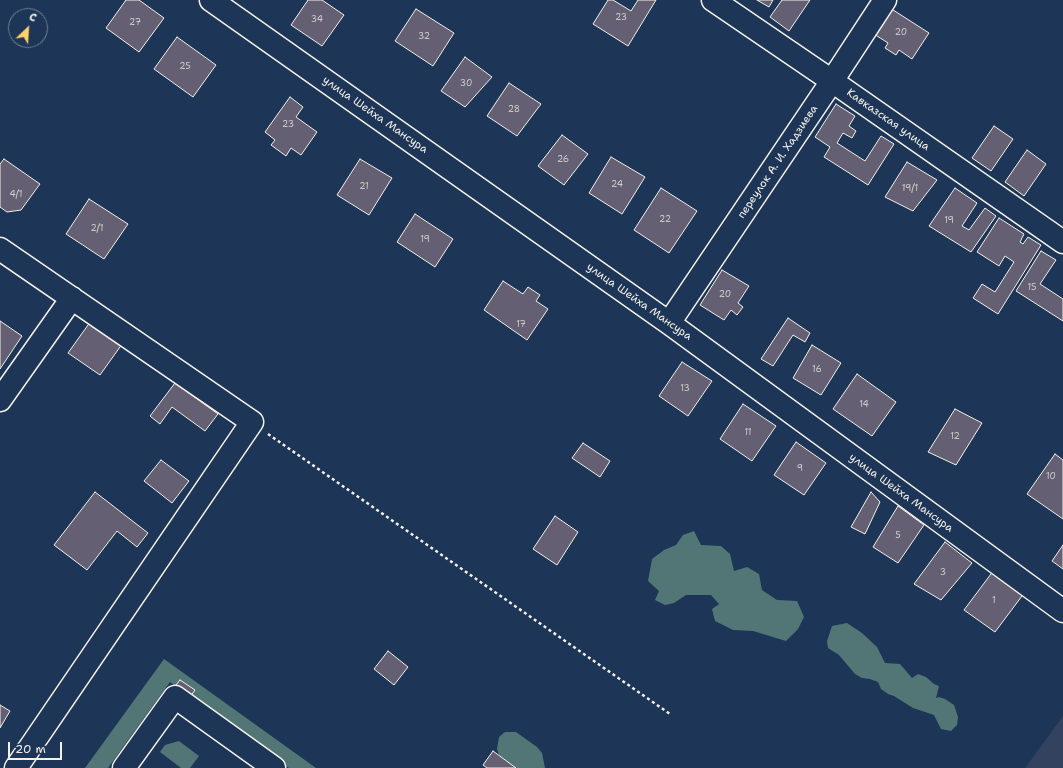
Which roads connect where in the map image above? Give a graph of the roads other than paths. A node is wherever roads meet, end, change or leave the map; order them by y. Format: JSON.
{"nodes":[{"id":1,"x":211,"y":0,"type":"edge"},
{"id":2,"x":713,"y":0,"type":"edge"},
{"id":3,"x":885,"y":0,"type":"edge"},
{"id":4,"x":832,"y":81,"type":"junction"},
{"id":5,"x":1063,"y":242,"type":"edge"},
{"id":6,"x":0,"y":249,"type":"edge"},
{"id":7,"x":72,"y":298,"type":"junction"},
{"id":8,"x":669,"y":323,"type":"junction"},
{"id":9,"x":0,"y":400,"type":"edge"},
{"id":10,"x":1063,"y":611,"type":"edge"},
{"id":11,"x":264,"y":765,"type":"edge"},
{"id":12,"x":16,"y":768,"type":"edge"},
{"id":13,"x":124,"y":768,"type":"edge"}],
"edges":[{"from":1,"to":8,"type":"street","name":"улица Шейха Мансура"},
{"from":2,"to":4,"type":"street","name":"Кавказская улица"},
{"from":3,"to":4,"type":"street","name":"переулок А. И. Хадзиева"},
{"from":4,"to":5,"type":"street","name":"Кавказская улица"},
{"from":4,"to":8,"type":"street","name":"переулок А. И. Хадзиева"},
{"from":6,"to":7,"type":"street"},
{"from":7,"to":9,"type":"street"},
{"from":7,"to":12,"type":"street"},
{"from":8,"to":10,"type":"street","name":"улица Шейха Мансура"},
{"from":11,"to":13,"type":"street"}]}
